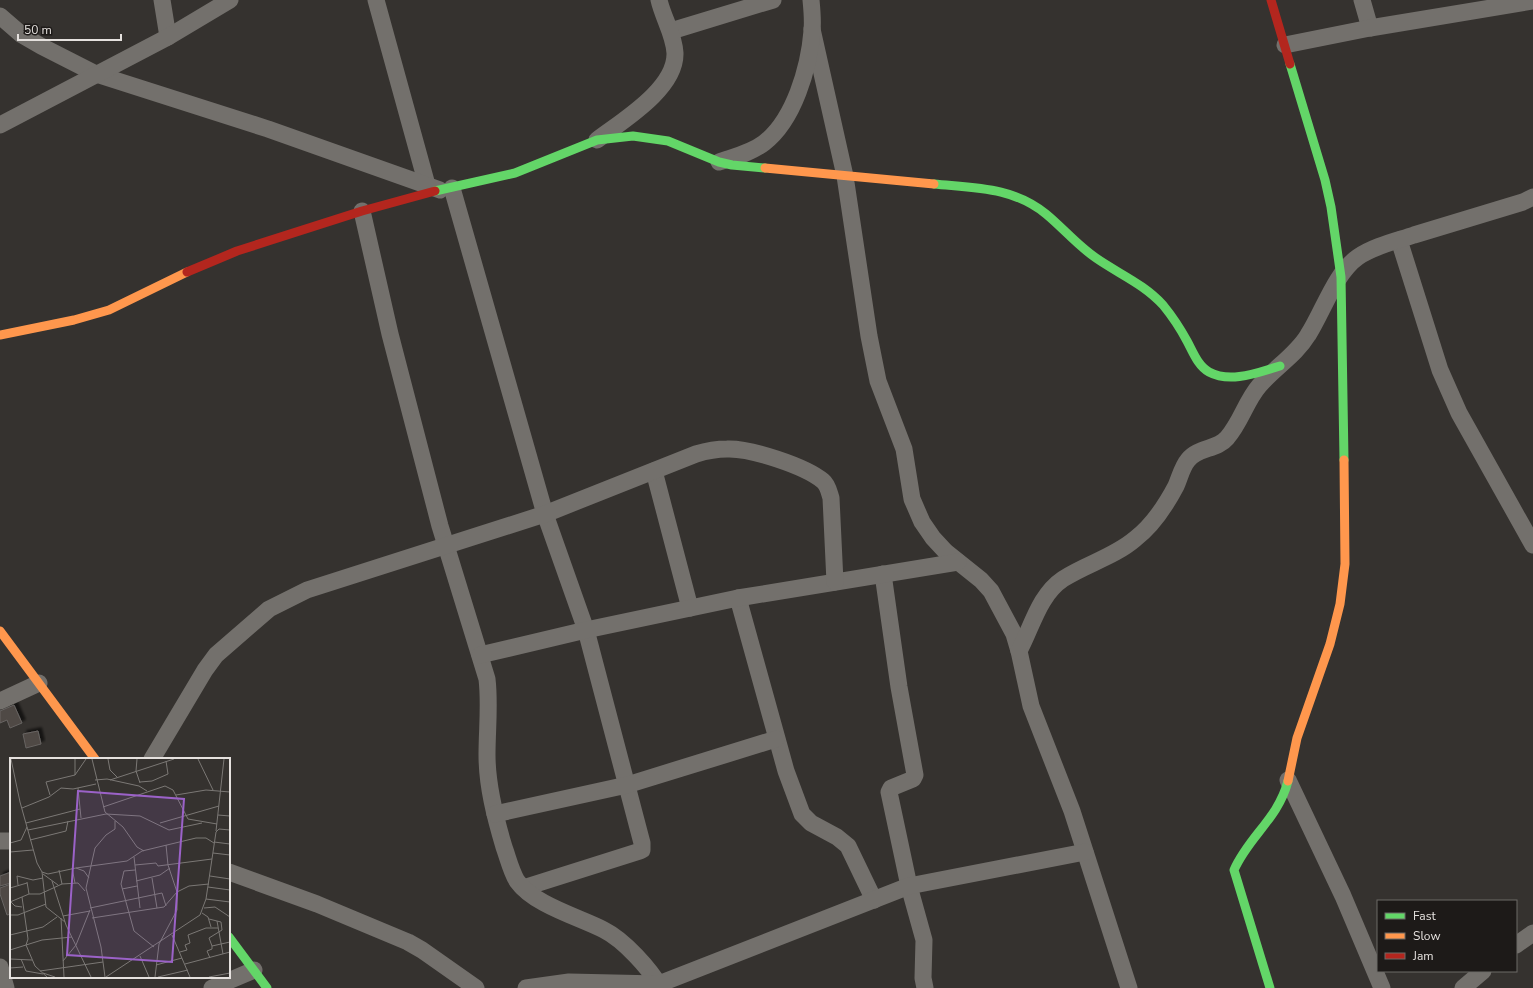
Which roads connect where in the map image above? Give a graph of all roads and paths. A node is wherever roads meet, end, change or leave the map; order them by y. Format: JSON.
{"nodes":[{"id":1,"x":162,"y":0,"type":"edge"},
{"id":2,"x":230,"y":0,"type":"edge"},
{"id":3,"x":376,"y":0,"type":"edge"},
{"id":4,"x":659,"y":0,"type":"edge"},
{"id":5,"x":774,"y":0,"type":"edge"},
{"id":6,"x":811,"y":0,"type":"edge"},
{"id":7,"x":1271,"y":0,"type":"edge"},
{"id":8,"x":1362,"y":0,"type":"edge"},
{"id":9,"x":1533,"y":1,"type":"edge"},
{"id":10,"x":0,"y":16,"type":"edge"},
{"id":11,"x":1370,"y":28,"type":"junction"},
{"id":12,"x":812,"y":29,"type":"junction"},
{"id":13,"x":671,"y":31,"type":"junction"},
{"id":14,"x":168,"y":37,"type":"junction"},
{"id":15,"x":1285,"y":45,"type":"junction"},
{"id":16,"x":96,"y":74,"type":"junction"},
{"id":17,"x":0,"y":125,"type":"edge"},
{"id":18,"x":597,"y":140,"type":"junction"},
{"id":19,"x":718,"y":162,"type":"junction"},
{"id":20,"x":845,"y":176,"type":"junction"},
{"id":21,"x":440,"y":188,"type":"junction"},
{"id":22,"x":1533,"y":197,"type":"edge"},
{"id":23,"x":362,"y":211,"type":"junction"},
{"id":24,"x":1399,"y":240,"type":"junction"},
{"id":25,"x":1341,"y":277,"type":"junction"},
{"id":26,"x":0,"y":335,"type":"edge"},
{"id":27,"x":1280,"y":366,"type":"junction"},
{"id":28,"x":654,"y":471,"type":"junction"},
{"id":29,"x":545,"y":514,"type":"junction"},
{"id":30,"x":446,"y":544,"type":"junction"},
{"id":31,"x":1533,"y":545,"type":"edge"},
{"id":32,"x":958,"y":562,"type":"junction"},
{"id":33,"x":883,"y":574,"type":"junction"},
{"id":34,"x":835,"y":582,"type":"junction"},
{"id":35,"x":738,"y":598,"type":"junction"},
{"id":36,"x":690,"y":608,"type":"junction"},
{"id":37,"x":586,"y":630,"type":"junction"},
{"id":38,"x":0,"y":632,"type":"edge"},
{"id":39,"x":1019,"y":651,"type":"junction"},
{"id":40,"x":480,"y":655,"type":"junction"},
{"id":41,"x":38,"y":683,"type":"junction"},
{"id":42,"x":0,"y":701,"type":"edge"},
{"id":43,"x":776,"y":739,"type":"junction"},
{"id":44,"x":94,"y":758,"type":"edge"},
{"id":45,"x":153,"y":758,"type":"edge"},
{"id":46,"x":1288,"y":780,"type":"junction"},
{"id":47,"x":627,"y":785,"type":"junction"},
{"id":48,"x":495,"y":814,"type":"junction"},
{"id":49,"x":1085,"y":852,"type":"junction"},
{"id":50,"x":230,"y":872,"type":"edge"},
{"id":51,"x":909,"y":886,"type":"junction"},
{"id":52,"x":523,"y":888,"type":"junction"},
{"id":53,"x":874,"y":900,"type":"junction"},
{"id":54,"x":1533,"y":933,"type":"edge"},
{"id":55,"x":230,"y":938,"type":"edge"},
{"id":56,"x":1517,"y":943,"type":"edge"},
{"id":57,"x":0,"y":967,"type":"edge"},
{"id":58,"x":254,"y":970,"type":"junction"},
{"id":59,"x":1482,"y":972,"type":"edge"},
{"id":60,"x":660,"y":986,"type":"edge"},
{"id":61,"x":6,"y":988,"type":"edge"},
{"id":62,"x":212,"y":988,"type":"edge"},
{"id":63,"x":267,"y":988,"type":"edge"},
{"id":64,"x":476,"y":988,"type":"edge"},
{"id":65,"x":526,"y":988,"type":"edge"},
{"id":66,"x":925,"y":988,"type":"edge"},
{"id":67,"x":1129,"y":988,"type":"edge"},
{"id":68,"x":1270,"y":988,"type":"edge"},
{"id":69,"x":1382,"y":988,"type":"edge"},
{"id":70,"x":1463,"y":988,"type":"edge"}],
"edges":[{"from":1,"to":14,"type":"street"},
{"from":2,"to":14,"type":"street"},
{"from":3,"to":21,"type":"street"},
{"from":4,"to":13,"type":"street"},
{"from":5,"to":13,"type":"street"},
{"from":6,"to":12,"type":"street"},
{"from":7,"to":15,"type":"street"},
{"from":8,"to":11,"type":"street"},
{"from":9,"to":11,"type":"street"},
{"from":10,"to":16,"type":"street"},
{"from":11,"to":15,"type":"street"},
{"from":12,"to":19,"type":"street"},
{"from":12,"to":20,"type":"street"},
{"from":13,"to":18,"type":"street"},
{"from":14,"to":16,"type":"street"},
{"from":15,"to":25,"type":"street"},
{"from":16,"to":17,"type":"street"},
{"from":16,"to":21,"type":"street"},
{"from":18,"to":19,"type":"street"},
{"from":18,"to":21,"type":"street"},
{"from":19,"to":20,"type":"street"},
{"from":20,"to":27,"type":"street"},
{"from":20,"to":32,"type":"street"},
{"from":21,"to":23,"type":"street"},
{"from":21,"to":29,"type":"street"},
{"from":22,"to":24,"type":"street"},
{"from":23,"to":26,"type":"street"},
{"from":23,"to":30,"type":"street"},
{"from":24,"to":25,"type":"street"},
{"from":24,"to":31,"type":"street"},
{"from":25,"to":27,"type":"street"},
{"from":25,"to":46,"type":"street"},
{"from":27,"to":39,"type":"street"},
{"from":28,"to":29,"type":"street"},
{"from":28,"to":34,"type":"street"},
{"from":28,"to":36,"type":"street"},
{"from":29,"to":30,"type":"street"},
{"from":29,"to":37,"type":"street"},
{"from":30,"to":40,"type":"street"},
{"from":30,"to":45,"type":"street"},
{"from":32,"to":33,"type":"street"},
{"from":32,"to":39,"type":"street"},
{"from":33,"to":34,"type":"street"},
{"from":33,"to":51,"type":"street"},
{"from":34,"to":35,"type":"street"},
{"from":35,"to":36,"type":"street"},
{"from":35,"to":43,"type":"street"},
{"from":36,"to":37,"type":"street"},
{"from":37,"to":40,"type":"street"},
{"from":37,"to":47,"type":"street"},
{"from":38,"to":41,"type":"street"},
{"from":39,"to":49,"type":"street"},
{"from":40,"to":48,"type":"street"},
{"from":41,"to":42,"type":"street"},
{"from":41,"to":44,"type":"street"},
{"from":43,"to":47,"type":"street"},
{"from":43,"to":53,"type":"street"},
{"from":46,"to":68,"type":"street"},
{"from":46,"to":69,"type":"street"},
{"from":47,"to":48,"type":"street"},
{"from":47,"to":52,"type":"street"},
{"from":48,"to":52,"type":"street"},
{"from":49,"to":51,"type":"street"},
{"from":49,"to":67,"type":"street"},
{"from":50,"to":64,"type":"street"},
{"from":51,"to":53,"type":"street"},
{"from":51,"to":66,"type":"street"},
{"from":52,"to":60,"type":"street"},
{"from":53,"to":60,"type":"street"},
{"from":54,"to":56,"type":"street"},
{"from":55,"to":58,"type":"street"},
{"from":57,"to":61,"type":"street"},
{"from":58,"to":62,"type":"street"},
{"from":58,"to":63,"type":"street"},
{"from":59,"to":70,"type":"street"},
{"from":60,"to":65,"type":"street"}]}
